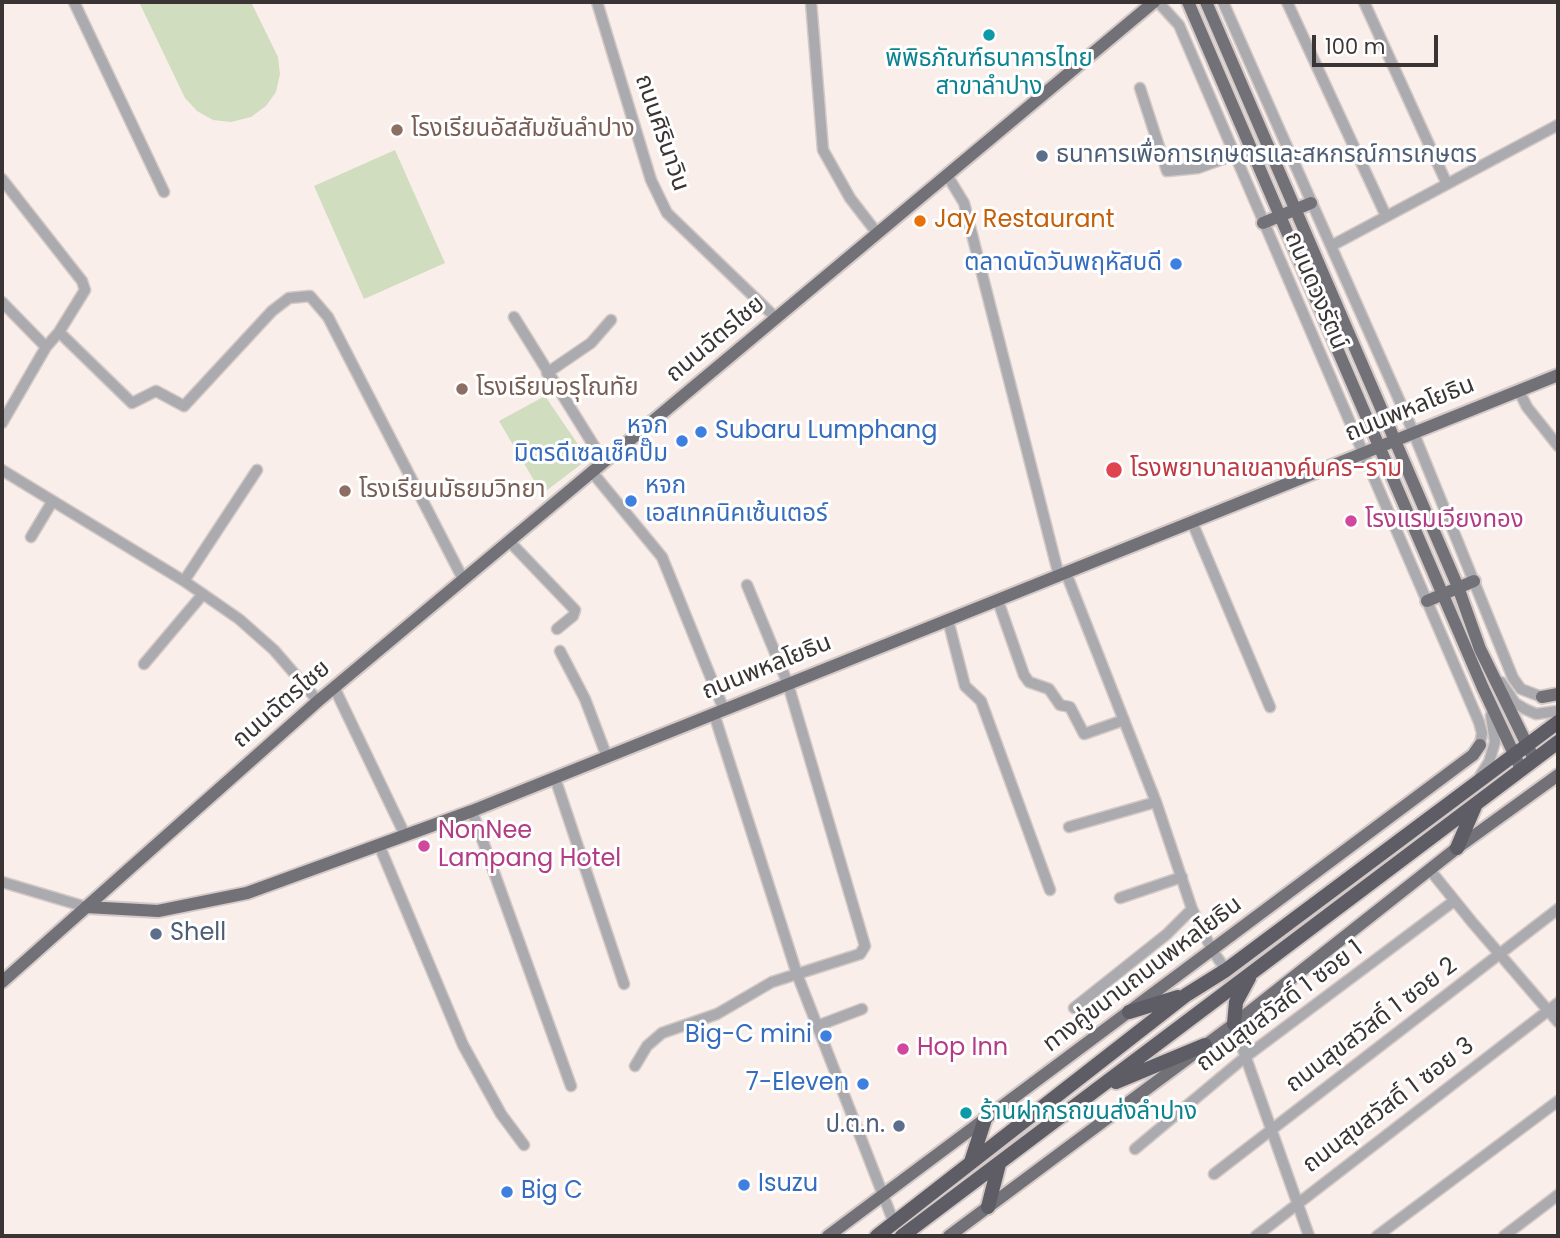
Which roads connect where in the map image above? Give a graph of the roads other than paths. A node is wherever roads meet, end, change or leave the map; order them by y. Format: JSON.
{"nodes":[{"id":1,"x":74,"y":2,"type":"edge"},
{"id":2,"x":597,"y":2,"type":"edge"},
{"id":3,"x":811,"y":2,"type":"edge"},
{"id":4,"x":1156,"y":2,"type":"edge"},
{"id":5,"x":1188,"y":2,"type":"edge"},
{"id":6,"x":1206,"y":2,"type":"edge"},
{"id":7,"x":1223,"y":2,"type":"edge"},
{"id":8,"x":1287,"y":2,"type":"edge"},
{"id":9,"x":1364,"y":2,"type":"edge"},
{"id":10,"x":1140,"y":88,"type":"dead end"},
{"id":11,"x":1558,"y":125,"type":"edge"},
{"id":12,"x":1234,"y":155,"type":"junction"},
{"id":13,"x":947,"y":175,"type":"junction"},
{"id":14,"x":2,"y":179,"type":"edge"},
{"id":15,"x":1447,"y":184,"type":"junction"},
{"id":16,"x":164,"y":192,"type":"dead end"},
{"id":17,"x":1311,"y":203,"type":"junction"},
{"id":18,"x":1295,"y":209,"type":"junction"},
{"id":19,"x":1280,"y":216,"type":"junction"},
{"id":20,"x":1386,"y":216,"type":"junction"},
{"id":21,"x":1263,"y":223,"type":"junction"},
{"id":22,"x":877,"y":233,"type":"junction"},
{"id":23,"x":1331,"y":246,"type":"junction"},
{"id":24,"x":2,"y":302,"type":"edge"},
{"id":25,"x":514,"y":317,"type":"dead end"},
{"id":26,"x":776,"y":317,"type":"junction"},
{"id":27,"x":611,"y":320,"type":"dead end"},
{"id":28,"x":59,"y":332,"type":"junction"},
{"id":29,"x":46,"y":347,"type":"junction"},
{"id":30,"x":547,"y":373,"type":"junction"},
{"id":31,"x":1558,"y":375,"type":"edge"},
{"id":32,"x":1519,"y":391,"type":"junction"},
{"id":33,"x":2,"y":423,"type":"edge"},
{"id":34,"x":1414,"y":433,"type":"junction"},
{"id":35,"x":1396,"y":440,"type":"junction"},
{"id":36,"x":1558,"y":446,"type":"edge"},
{"id":37,"x":1379,"y":447,"type":"junction"},
{"id":38,"x":1362,"y":454,"type":"junction"},
{"id":39,"x":604,"y":462,"type":"junction"},
{"id":40,"x":2,"y":470,"type":"edge"},
{"id":41,"x":257,"y":470,"type":"dead end"},
{"id":42,"x":592,"y":472,"type":"junction"},
{"id":43,"x":52,"y":502,"type":"junction"},
{"id":44,"x":1192,"y":522,"type":"junction"},
{"id":45,"x":31,"y":537,"type":"dead end"},
{"id":46,"x":509,"y":541,"type":"junction"},
{"id":47,"x":1062,"y":575,"type":"junction"},
{"id":48,"x":463,"y":579,"type":"junction"},
{"id":49,"x":184,"y":581,"type":"junction"},
{"id":50,"x":1474,"y":581,"type":"junction"},
{"id":51,"x":747,"y":585,"type":"dead end"},
{"id":52,"x":1458,"y":587,"type":"junction"},
{"id":53,"x":203,"y":594,"type":"junction"},
{"id":54,"x":1443,"y":594,"type":"junction"},
{"id":55,"x":998,"y":601,"type":"junction"},
{"id":56,"x":1427,"y":601,"type":"junction"},
{"id":57,"x":948,"y":620,"type":"junction"},
{"id":58,"x":557,"y":629,"type":"dead end"},
{"id":59,"x":1480,"y":649,"type":"junction"},
{"id":60,"x":560,"y":651,"type":"dead end"},
{"id":61,"x":144,"y":664,"type":"dead end"},
{"id":62,"x":788,"y":684,"type":"junction"},
{"id":63,"x":334,"y":687,"type":"junction"},
{"id":64,"x":1483,"y":688,"type":"junction"},
{"id":65,"x":1558,"y":694,"type":"edge"},
{"id":66,"x":1542,"y":697,"type":"joint"},
{"id":67,"x":318,"y":701,"type":"junction"},
{"id":68,"x":1270,"y":707,"type":"dead end"},
{"id":69,"x":1558,"y":711,"type":"edge"},
{"id":70,"x":719,"y":712,"type":"junction"},
{"id":71,"x":1124,"y":720,"type":"junction"},
{"id":72,"x":1558,"y":722,"type":"edge"},
{"id":73,"x":1558,"y":742,"type":"edge"},
{"id":74,"x":1525,"y":744,"type":"junction"},
{"id":75,"x":1480,"y":745,"type":"joint"},
{"id":76,"x":1512,"y":753,"type":"junction"},
{"id":77,"x":607,"y":757,"type":"junction"},
{"id":78,"x":1534,"y":759,"type":"junction"},
{"id":79,"x":1521,"y":769,"type":"junction"},
{"id":80,"x":1558,"y":775,"type":"edge"},
{"id":81,"x":555,"y":778,"type":"junction"},
{"id":82,"x":1478,"y":780,"type":"junction"},
{"id":83,"x":1156,"y":802,"type":"junction"},
{"id":84,"x":1475,"y":805,"type":"junction"},
{"id":85,"x":472,"y":811,"type":"junction"},
{"id":86,"x":1069,"y":827,"type":"dead end"},
{"id":87,"x":405,"y":835,"type":"junction"},
{"id":88,"x":379,"y":845,"type":"junction"},
{"id":89,"x":1457,"y":848,"type":"junction"},
{"id":90,"x":1430,"y":870,"type":"junction"},
{"id":91,"x":1181,"y":877,"type":"junction"},
{"id":92,"x":2,"y":882,"type":"edge"},
{"id":93,"x":1050,"y":890,"type":"dead end"},
{"id":94,"x":1120,"y":898,"type":"dead end"},
{"id":95,"x":1454,"y":901,"type":"junction"},
{"id":96,"x":86,"y":907,"type":"junction"},
{"id":97,"x":1192,"y":909,"type":"junction"},
{"id":98,"x":1558,"y":909,"type":"edge"},
{"id":99,"x":1212,"y":950,"type":"junction"},
{"id":100,"x":1499,"y":956,"type":"junction"},
{"id":101,"x":1226,"y":970,"type":"junction"},
{"id":102,"x":797,"y":974,"type":"junction"},
{"id":103,"x":1251,"y":974,"type":"junction"},
{"id":104,"x":2,"y":982,"type":"edge"},
{"id":105,"x":624,"y":984,"type":"dead end"},
{"id":106,"x":1186,"y":995,"type":"junction"},
{"id":107,"x":1558,"y":1003,"type":"edge"},
{"id":108,"x":1074,"y":1008,"type":"dead end"},
{"id":109,"x":862,"y":1009,"type":"dead end"},
{"id":110,"x":1549,"y":1010,"type":"junction"},
{"id":111,"x":1129,"y":1012,"type":"junction"},
{"id":112,"x":1558,"y":1022,"type":"edge"},
{"id":113,"x":1234,"y":1024,"type":"junction"},
{"id":114,"x":817,"y":1026,"type":"junction"},
{"id":115,"x":1205,"y":1045,"type":"junction"},
{"id":116,"x":1244,"y":1058,"type":"junction"},
{"id":117,"x":635,"y":1066,"type":"dead end"},
{"id":118,"x":571,"y":1086,"type":"dead end"},
{"id":119,"x":1096,"y":1091,"type":"junction"},
{"id":120,"x":1558,"y":1101,"type":"edge"},
{"id":121,"x":985,"y":1119,"type":"junction"},
{"id":122,"x":1269,"y":1130,"type":"junction"},
{"id":123,"x":524,"y":1144,"type":"dead end"},
{"id":124,"x":1135,"y":1149,"type":"dead end"},
{"id":125,"x":970,"y":1163,"type":"junction"},
{"id":126,"x":999,"y":1164,"type":"junction"},
{"id":127,"x":1214,"y":1174,"type":"dead end"},
{"id":128,"x":882,"y":1195,"type":"junction"},
{"id":129,"x":1558,"y":1195,"type":"edge"},
{"id":130,"x":1297,"y":1203,"type":"junction"},
{"id":131,"x":988,"y":1207,"type":"junction"},
{"id":132,"x":894,"y":1223,"type":"junction"},
{"id":133,"x":828,"y":1236,"type":"edge"},
{"id":134,"x":877,"y":1236,"type":"edge"},
{"id":135,"x":903,"y":1236,"type":"edge"},
{"id":136,"x":949,"y":1236,"type":"edge"},
{"id":137,"x":1256,"y":1236,"type":"edge"},
{"id":138,"x":1310,"y":1236,"type":"edge"},
{"id":139,"x":1377,"y":1236,"type":"edge"},
{"id":140,"x":1504,"y":1236,"type":"edge"}],
"edges":[{"from":1,"to":16,"type":"street"},
{"from":2,"to":26,"type":"street","name":"ถนนศิรินาวิน"},
{"from":3,"to":22,"type":"street"},
{"from":4,"to":12,"type":"street","name":"ถนนดวงรัตน์"},
{"from":4,"to":13,"type":"main road","name":"ถนนฉัตรไชย"},
{"from":5,"to":19,"type":"main road"},
{"from":6,"to":18,"type":"main road"},
{"from":7,"to":17,"type":"street"},
{"from":8,"to":20,"type":"street"},
{"from":9,"to":15,"type":"street"},
{"from":10,"to":12,"type":"street"},
{"from":11,"to":15,"type":"street"},
{"from":12,"to":21,"type":"street","name":"ถนนดวงรัตน์"},
{"from":13,"to":22,"type":"main road","name":"ถนนฉัตรไชย"},
{"from":13,"to":47,"type":"street"},
{"from":14,"to":28,"type":"street"},
{"from":15,"to":20,"type":"street"},
{"from":17,"to":18,"type":"main road"},
{"from":17,"to":23,"type":"street"},
{"from":18,"to":19,"type":"main road"},
{"from":18,"to":35,"type":"main road"},
{"from":19,"to":21,"type":"main road"},
{"from":19,"to":37,"type":"main road"},
{"from":20,"to":23,"type":"street"},
{"from":21,"to":38,"type":"street","name":"ถนนดวงรัตน์"},
{"from":22,"to":26,"type":"main road","name":"ถนนฉัตรไชย"},
{"from":23,"to":34,"type":"street"},
{"from":24,"to":29,"type":"street"},
{"from":25,"to":30,"type":"street"},
{"from":26,"to":39,"type":"main road","name":"ถนนฉัตรไชย"},
{"from":27,"to":30,"type":"street"},
{"from":28,"to":29,"type":"street"},
{"from":28,"to":48,"type":"street"},
{"from":29,"to":33,"type":"street"},
{"from":30,"to":39,"type":"street"},
{"from":31,"to":32,"type":"main road","name":"ถนนพหลโยธิน"},
{"from":32,"to":34,"type":"main road","name":"ถนนพหลโยธิน"},
{"from":32,"to":36,"type":"street"},
{"from":34,"to":35,"type":"main road","name":"ถนนพหลโยธิน"},
{"from":34,"to":50,"type":"street"},
{"from":35,"to":37,"type":"main road","name":"ถนนพหลโยธิน"},
{"from":35,"to":52,"type":"main road"},
{"from":37,"to":38,"type":"main road","name":"ถนนพหลโยธิน"},
{"from":37,"to":54,"type":"main road"},
{"from":38,"to":44,"type":"main road","name":"ถนนพหลโยธิน"},
{"from":38,"to":56,"type":"street","name":"ถนนดวงรัตน์"},
{"from":39,"to":42,"type":"main road","name":"ถนนฉัตรไชย"},
{"from":40,"to":43,"type":"street"},
{"from":41,"to":49,"type":"street"},
{"from":42,"to":46,"type":"main road","name":"ถนนฉัตรไชย"},
{"from":42,"to":70,"type":"street"},
{"from":43,"to":45,"type":"street"},
{"from":43,"to":49,"type":"street"},
{"from":44,"to":47,"type":"main road","name":"ถนนพหลโยธิน"},
{"from":44,"to":68,"type":"street"},
{"from":46,"to":48,"type":"main road","name":"ถนนฉัตรไชย"},
{"from":46,"to":58,"type":"street"},
{"from":47,"to":55,"type":"main road","name":"ถนนพหลโยธิน"},
{"from":47,"to":71,"type":"street"},
{"from":48,"to":63,"type":"main road","name":"ถนนฉัตรไชย"},
{"from":49,"to":53,"type":"street"},
{"from":50,"to":52,"type":"main road"},
{"from":50,"to":66,"type":"street"},
{"from":51,"to":62,"type":"street"},
{"from":52,"to":54,"type":"main road"},
{"from":52,"to":59,"type":"main road"},
{"from":53,"to":61,"type":"street"},
{"from":53,"to":67,"type":"street"},
{"from":54,"to":56,"type":"main road"},
{"from":54,"to":64,"type":"main road"},
{"from":55,"to":57,"type":"main road","name":"ถนนพหลโยธิน"},
{"from":55,"to":71,"type":"street"},
{"from":56,"to":75,"type":"street","name":"ถนนดวงรัตน์"},
{"from":57,"to":62,"type":"main road","name":"ถนนพหลโยธิน"},
{"from":57,"to":93,"type":"street"},
{"from":59,"to":69,"type":"street"},
{"from":59,"to":74,"type":"main road"},
{"from":60,"to":77,"type":"street"},
{"from":62,"to":70,"type":"main road","name":"ถนนพหลโยธิน"},
{"from":62,"to":102,"type":"street"},
{"from":63,"to":67,"type":"main road","name":"ถนนฉัตรไชย"},
{"from":63,"to":87,"type":"street"},
{"from":64,"to":76,"type":"main road"},
{"from":64,"to":82,"type":"street"},
{"from":65,"to":66,"type":"main road"},
{"from":67,"to":96,"type":"main road","name":"ถนนฉัตรไชย"},
{"from":70,"to":77,"type":"main road","name":"ถนนพหลโยธิน"},
{"from":70,"to":102,"type":"street"},
{"from":71,"to":83,"type":"street"},
{"from":72,"to":74,"type":"highway"},
{"from":73,"to":78,"type":"highway"},
{"from":74,"to":76,"type":"highway"},
{"from":74,"to":78,"type":"main road"},
{"from":75,"to":99,"type":"main road","name":"ทางคู่ขนานถนนพหลโยธิน"},
{"from":76,"to":79,"type":"main road"},
{"from":76,"to":82,"type":"highway"},
{"from":77,"to":81,"type":"main road","name":"ถนนพหลโยธิน"},
{"from":78,"to":79,"type":"highway"},
{"from":79,"to":84,"type":"highway"},
{"from":80,"to":89,"type":"main road"},
{"from":81,"to":85,"type":"main road","name":"ถนนพหลโยธิน"},
{"from":81,"to":105,"type":"street"},
{"from":82,"to":101,"type":"highway"},
{"from":83,"to":86,"type":"street"},
{"from":83,"to":91,"type":"street"},
{"from":84,"to":89,"type":"highway"},
{"from":84,"to":103,"type":"highway"},
{"from":85,"to":87,"type":"main road","name":"ถนนพหลโยธิน"},
{"from":85,"to":118,"type":"street"},
{"from":87,"to":88,"type":"main road","name":"ถนนพหลโยธิน"},
{"from":88,"to":96,"type":"main road","name":"ถนนพหลโยธิน"},
{"from":88,"to":123,"type":"street"},
{"from":89,"to":90,"type":"main road"},
{"from":90,"to":95,"type":"street"},
{"from":90,"to":113,"type":"main road"},
{"from":91,"to":94,"type":"street"},
{"from":91,"to":97,"type":"street"},
{"from":92,"to":96,"type":"street"},
{"from":95,"to":100,"type":"street"},
{"from":95,"to":116,"type":"street","name":"ถนนสุขสวัสดิ์ 1 ซอย 1"},
{"from":96,"to":104,"type":"main road"},
{"from":97,"to":99,"type":"street"},
{"from":97,"to":108,"type":"street"},
{"from":98,"to":100,"type":"street","name":"ถนนสุขสวัสดิ์ 1 ซอย 2"},
{"from":99,"to":101,"type":"street"},
{"from":99,"to":111,"type":"main road","name":"ทางคู่ขนานถนนพหลโยธิน"},
{"from":100,"to":110,"type":"street"},
{"from":100,"to":122,"type":"street","name":"ถนนสุขสวัสดิ์ 1 ซอย 2"},
{"from":101,"to":106,"type":"highway"},
{"from":102,"to":114,"type":"street"},
{"from":102,"to":117,"type":"street"},
{"from":103,"to":113,"type":"highway"},
{"from":103,"to":119,"type":"highway"},
{"from":106,"to":111,"type":"highway"},
{"from":106,"to":125,"type":"highway"},
{"from":107,"to":110,"type":"street","name":"ถนนสุขสวัสดิ์ 1 ซอย 3"},
{"from":109,"to":114,"type":"street"},
{"from":110,"to":112,"type":"street"},
{"from":110,"to":130,"type":"street","name":"ถนนสุขสวัสดิ์ 1 ซอย 3"},
{"from":111,"to":121,"type":"main road","name":"ทางคู่ขนานถนนพหลโยธิน"},
{"from":113,"to":115,"type":"main road"},
{"from":113,"to":116,"type":"street"},
{"from":114,"to":128,"type":"street"},
{"from":115,"to":119,"type":"highway"},
{"from":115,"to":131,"type":"main road"},
{"from":116,"to":122,"type":"street"},
{"from":116,"to":124,"type":"street","name":"ถนนสุขสวัสดิ์ 1 ซอย 1"},
{"from":119,"to":126,"type":"highway"},
{"from":120,"to":139,"type":"street"},
{"from":121,"to":125,"type":"highway"},
{"from":121,"to":128,"type":"main road","name":"ทางคู่ขนานถนนพหลโยธิน"},
{"from":122,"to":127,"type":"street","name":"ถนนสุขสวัสดิ์ 1 ซอย 2"},
{"from":122,"to":130,"type":"street"},
{"from":125,"to":132,"type":"highway"},
{"from":126,"to":131,"type":"highway"},
{"from":126,"to":135,"type":"highway"},
{"from":128,"to":132,"type":"street"},
{"from":128,"to":133,"type":"main road","name":"ทางคู่ขนานถนนพหลโยธิน"},
{"from":129,"to":140,"type":"street"},
{"from":130,"to":137,"type":"street","name":"ถนนสุขสวัสดิ์ 1 ซอย 3"},
{"from":130,"to":138,"type":"street"},
{"from":131,"to":136,"type":"main road"},
{"from":132,"to":134,"type":"highway"},
{"from":132,"to":135,"type":"highway"}]}
